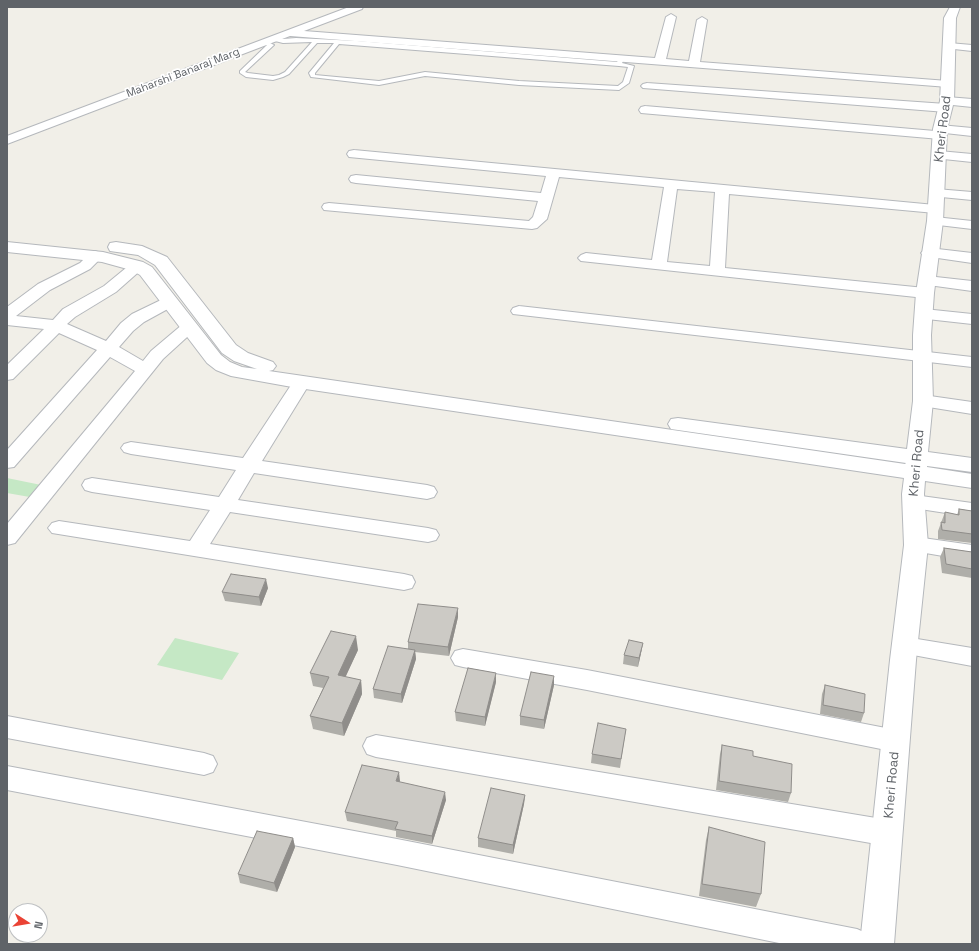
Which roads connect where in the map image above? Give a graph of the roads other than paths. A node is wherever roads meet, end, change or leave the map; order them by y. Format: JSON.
{"nodes":[{"id":1,"x":358,"y":7,"type":"edge"},
{"id":2,"x":955,"y":7,"type":"edge"},
{"id":3,"x":671,"y":18,"type":"dead end"},
{"id":4,"x":702,"y":20,"type":"dead end"},
{"id":5,"x":288,"y":33,"type":"junction"},
{"id":6,"x":268,"y":40,"type":"junction"},
{"id":7,"x":316,"y":41,"type":"junction"},
{"id":8,"x":338,"y":42,"type":"junction"},
{"id":9,"x":949,"y":46,"type":"junction"},
{"id":10,"x":972,"y":48,"type":"edge"},
{"id":11,"x":660,"y":62,"type":"junction"},
{"id":12,"x":621,"y":63,"type":"junction"},
{"id":13,"x":694,"y":65,"type":"junction"},
{"id":14,"x":647,"y":86,"type":"dead end"},
{"id":15,"x":947,"y":98,"type":"junction"},
{"id":16,"x":972,"y":103,"type":"edge"},
{"id":17,"x":645,"y":110,"type":"dead end"},
{"id":18,"x":972,"y":132,"type":"edge"},
{"id":19,"x":7,"y":140,"type":"edge"},
{"id":20,"x":940,"y":140,"type":"junction"},
{"id":21,"x":354,"y":154,"type":"dead end"},
{"id":22,"x":972,"y":158,"type":"edge"},
{"id":23,"x":554,"y":173,"type":"junction"},
{"id":24,"x":356,"y":180,"type":"dead end"},
{"id":25,"x":671,"y":185,"type":"junction"},
{"id":26,"x":722,"y":190,"type":"junction"},
{"id":27,"x":972,"y":196,"type":"edge"},
{"id":28,"x":546,"y":198,"type":"junction"},
{"id":29,"x":329,"y":207,"type":"dead end"},
{"id":30,"x":935,"y":208,"type":"junction"},
{"id":31,"x":972,"y":225,"type":"edge"},
{"id":32,"x":7,"y":237,"type":"edge"},
{"id":33,"x":7,"y":247,"type":"edge"},
{"id":34,"x":929,"y":253,"type":"junction"},
{"id":35,"x":95,"y":256,"type":"junction"},
{"id":36,"x":586,"y":258,"type":"dead end"},
{"id":37,"x":972,"y":258,"type":"edge"},
{"id":38,"x":659,"y":265,"type":"junction"},
{"id":39,"x":138,"y":266,"type":"junction"},
{"id":40,"x":716,"y":271,"type":"junction"},
{"id":41,"x":972,"y":286,"type":"edge"},
{"id":42,"x":926,"y":287,"type":"junction"},
{"id":43,"x":169,"y":302,"type":"junction"},
{"id":44,"x":519,"y":311,"type":"dead end"},
{"id":45,"x":924,"y":314,"type":"junction"},
{"id":46,"x":7,"y":315,"type":"edge"},
{"id":47,"x":972,"y":319,"type":"edge"},
{"id":48,"x":7,"y":320,"type":"edge"},
{"id":49,"x":55,"y":325,"type":"junction"},
{"id":50,"x":189,"y":328,"type":"junction"},
{"id":51,"x":108,"y":348,"type":"junction"},
{"id":52,"x":922,"y":356,"type":"junction"},
{"id":53,"x":972,"y":362,"type":"edge"},
{"id":54,"x":146,"y":370,"type":"junction"},
{"id":55,"x":7,"y":375,"type":"edge"},
{"id":56,"x":301,"y":383,"type":"junction"},
{"id":57,"x":922,"y":401,"type":"junction"},
{"id":58,"x":972,"y":408,"type":"edge"},
{"id":59,"x":131,"y":448,"type":"dead end"},
{"id":60,"x":7,"y":462,"type":"edge"},
{"id":61,"x":249,"y":465,"type":"junction"},
{"id":62,"x":972,"y":465,"type":"edge"},
{"id":63,"x":916,"y":466,"type":"junction"},
{"id":64,"x":972,"y":481,"type":"edge"},
{"id":65,"x":92,"y":485,"type":"dead end"},
{"id":66,"x":427,"y":492,"type":"dead end"},
{"id":67,"x":914,"y":502,"type":"junction"},
{"id":68,"x":224,"y":504,"type":"junction"},
{"id":69,"x":972,"y":510,"type":"edge"},
{"id":70,"x":60,"y":528,"type":"dead end"},
{"id":71,"x":428,"y":535,"type":"dead end"},
{"id":72,"x":7,"y":538,"type":"edge"},
{"id":73,"x":916,"y":545,"type":"junction"},
{"id":74,"x":196,"y":550,"type":"junction"},
{"id":75,"x":972,"y":553,"type":"edge"},
{"id":76,"x":404,"y":582,"type":"dead end"},
{"id":77,"x":905,"y":646,"type":"junction"},
{"id":78,"x":972,"y":657,"type":"edge"},
{"id":79,"x":463,"y":658,"type":"dead end"},
{"id":80,"x":7,"y":727,"type":"edge"},
{"id":81,"x":896,"y":741,"type":"junction"},
{"id":82,"x":376,"y":746,"type":"dead end"},
{"id":83,"x":204,"y":764,"type":"dead end"},
{"id":84,"x":7,"y":778,"type":"edge"},
{"id":85,"x":888,"y":833,"type":"junction"},
{"id":86,"x":857,"y":944,"type":"edge"},
{"id":87,"x":877,"y":944,"type":"edge"}],
"edges":[{"from":1,"to":5,"type":"street","name":"Maharshi Banaraj Marg"},
{"from":2,"to":9,"type":"street","name":"Kheri Road"},
{"from":3,"to":11,"type":"street"},
{"from":4,"to":13,"type":"street"},
{"from":5,"to":6,"type":"street","name":"Maharshi Banaraj Marg"},
{"from":5,"to":12,"type":"street"},
{"from":6,"to":7,"type":"lane"},
{"from":6,"to":7,"type":"lane"},
{"from":6,"to":19,"type":"street","name":"Maharshi Banaraj Marg"},
{"from":7,"to":8,"type":"lane"},
{"from":8,"to":12,"type":"lane"},
{"from":8,"to":12,"type":"lane"},
{"from":9,"to":10,"type":"street"},
{"from":9,"to":15,"type":"street","name":"Kheri Road"},
{"from":11,"to":12,"type":"street"},
{"from":11,"to":13,"type":"street"},
{"from":13,"to":15,"type":"street"},
{"from":14,"to":15,"type":"street"},
{"from":15,"to":16,"type":"street"},
{"from":15,"to":20,"type":"street","name":"Kheri Road"},
{"from":17,"to":20,"type":"street"},
{"from":18,"to":20,"type":"street"},
{"from":20,"to":22,"type":"street"},
{"from":20,"to":30,"type":"street","name":"Kheri Road"},
{"from":21,"to":23,"type":"street"},
{"from":23,"to":25,"type":"street"},
{"from":23,"to":28,"type":"street"},
{"from":24,"to":28,"type":"street"},
{"from":25,"to":26,"type":"street"},
{"from":25,"to":38,"type":"street"},
{"from":26,"to":30,"type":"street"},
{"from":26,"to":40,"type":"street"},
{"from":27,"to":30,"type":"street"},
{"from":28,"to":29,"type":"street"},
{"from":30,"to":31,"type":"street"},
{"from":30,"to":34,"type":"street","name":"Kheri Road"},
{"from":32,"to":63,"type":"street"},
{"from":33,"to":35,"type":"street"},
{"from":34,"to":37,"type":"street"},
{"from":34,"to":42,"type":"street","name":"Kheri Road"},
{"from":35,"to":39,"type":"street"},
{"from":35,"to":46,"type":"street"},
{"from":36,"to":38,"type":"street"},
{"from":38,"to":40,"type":"street"},
{"from":39,"to":43,"type":"street"},
{"from":39,"to":49,"type":"street"},
{"from":40,"to":42,"type":"street"},
{"from":41,"to":42,"type":"street"},
{"from":42,"to":45,"type":"street","name":"Kheri Road"},
{"from":43,"to":50,"type":"street"},
{"from":43,"to":51,"type":"street"},
{"from":44,"to":52,"type":"street"},
{"from":45,"to":47,"type":"street"},
{"from":45,"to":52,"type":"street","name":"Kheri Road"},
{"from":48,"to":49,"type":"street"},
{"from":49,"to":51,"type":"street"},
{"from":49,"to":55,"type":"street"},
{"from":50,"to":54,"type":"street"},
{"from":50,"to":56,"type":"street"},
{"from":51,"to":54,"type":"street"},
{"from":51,"to":60,"type":"street"},
{"from":52,"to":53,"type":"street"},
{"from":52,"to":57,"type":"street","name":"Kheri Road"},
{"from":54,"to":72,"type":"street"},
{"from":56,"to":61,"type":"street"},
{"from":56,"to":63,"type":"street"},
{"from":57,"to":58,"type":"street"},
{"from":57,"to":63,"type":"street","name":"Kheri Road"},
{"from":59,"to":61,"type":"street"},
{"from":61,"to":66,"type":"street"},
{"from":61,"to":68,"type":"street"},
{"from":62,"to":63,"type":"street"},
{"from":63,"to":64,"type":"street"},
{"from":63,"to":67,"type":"street","name":"Kheri Road"},
{"from":65,"to":68,"type":"street"},
{"from":67,"to":69,"type":"street"},
{"from":67,"to":73,"type":"street","name":"Kheri Road"},
{"from":68,"to":71,"type":"street"},
{"from":68,"to":74,"type":"street"},
{"from":70,"to":74,"type":"street"},
{"from":73,"to":75,"type":"street"},
{"from":73,"to":77,"type":"street","name":"Kheri Road"},
{"from":74,"to":76,"type":"street"},
{"from":77,"to":78,"type":"street"},
{"from":77,"to":81,"type":"street","name":"Kheri Road"},
{"from":79,"to":81,"type":"street"},
{"from":80,"to":83,"type":"street"},
{"from":81,"to":85,"type":"street","name":"Kheri Road"},
{"from":82,"to":85,"type":"street"},
{"from":84,"to":86,"type":"street"},
{"from":85,"to":87,"type":"street","name":"Kheri Road"}]}
